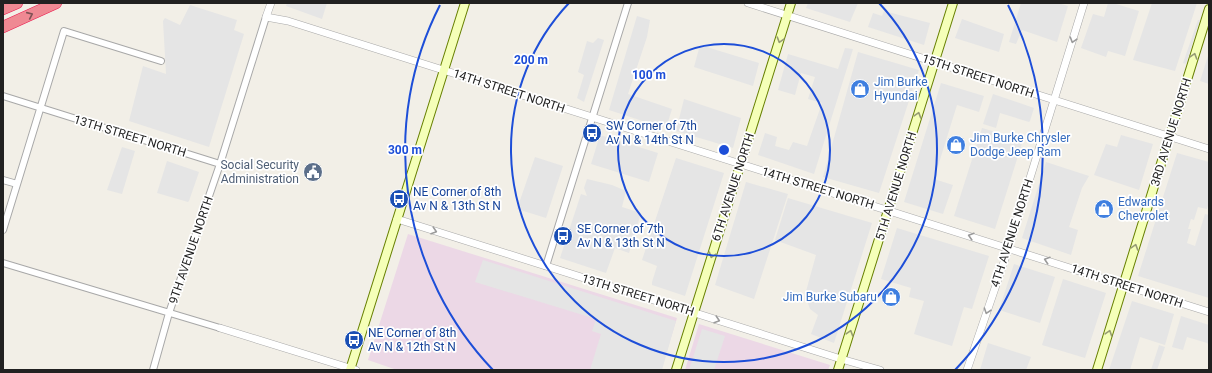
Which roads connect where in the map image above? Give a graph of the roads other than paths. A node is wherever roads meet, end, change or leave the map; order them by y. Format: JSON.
{"nodes":[{"id":1,"x":17,"y":3,"type":"edge"},
{"id":2,"x":56,"y":3,"type":"edge"},
{"id":3,"x":271,"y":3,"type":"edge"},
{"id":4,"x":465,"y":3,"type":"edge"},
{"id":5,"x":628,"y":3,"type":"edge"},
{"id":6,"x":748,"y":3,"type":"edge"},
{"id":7,"x":791,"y":3,"type":"edge"},
{"id":8,"x":953,"y":3,"type":"edge"},
{"id":9,"x":1084,"y":3,"type":"edge"},
{"id":10,"x":3,"y":9,"type":"edge"},
{"id":11,"x":1209,"y":9,"type":"edge"},
{"id":12,"x":787,"y":16,"type":"junction"},
{"id":13,"x":266,"y":17,"type":"junction"},
{"id":14,"x":3,"y":27,"type":"edge"},
{"id":15,"x":161,"y":61,"type":"dead end"},
{"id":16,"x":935,"y":62,"type":"junction"},
{"id":17,"x":444,"y":70,"type":"junction"},
{"id":18,"x":3,"y":96,"type":"edge"},
{"id":19,"x":1054,"y":100,"type":"junction"},
{"id":20,"x":41,"y":107,"type":"junction"},
{"id":21,"x":592,"y":117,"type":"junction"},
{"id":22,"x":1170,"y":136,"type":"junction"},
{"id":23,"x":1209,"y":149,"type":"edge"},
{"id":24,"x":220,"y":164,"type":"junction"},
{"id":25,"x":741,"y":164,"type":"junction"},
{"id":26,"x":3,"y":180,"type":"edge"},
{"id":27,"x":17,"y":184,"type":"junction"},
{"id":28,"x":888,"y":210,"type":"junction"},
{"id":29,"x":397,"y":219,"type":"junction"},
{"id":30,"x":3,"y":230,"type":"edge"},
{"id":31,"x":1008,"y":248,"type":"junction"},
{"id":32,"x":3,"y":263,"type":"edge"},
{"id":33,"x":546,"y":266,"type":"junction"},
{"id":34,"x":1124,"y":285,"type":"junction"},
{"id":35,"x":694,"y":312,"type":"junction"},
{"id":36,"x":1209,"y":312,"type":"edge"},
{"id":37,"x":169,"y":313,"type":"junction"},
{"id":38,"x":220,"y":328,"type":"joint"},
{"id":39,"x":841,"y":359,"type":"junction"},
{"id":40,"x":153,"y":370,"type":"edge"},
{"id":41,"x":352,"y":370,"type":"edge"},
{"id":42,"x":676,"y":370,"type":"edge"},
{"id":43,"x":838,"y":370,"type":"edge"},
{"id":44,"x":880,"y":370,"type":"edge"},
{"id":45,"x":967,"y":370,"type":"edge"},
{"id":46,"x":1097,"y":370,"type":"edge"}],
"edges":[{"from":1,"to":10,"type":"highway"},
{"from":14,"to":2,"type":"highway","one_way":true},
{"from":3,"to":13,"type":"street"},
{"from":4,"to":17,"type":"main road"},
{"from":5,"to":21,"type":"street"},
{"from":6,"to":12,"type":"street","name":"15TH STREET NORTH"},
{"from":7,"to":12,"type":"main road","name":"6TH AVENUE NORTH"},
{"from":8,"to":16,"type":"main road","name":"5TH AVENUE NORTH"},
{"from":9,"to":19,"type":"street","name":"4TH AVENUE NORTH","one_way":true},
{"from":22,"to":11,"type":"main road","name":"3RD AVENUE NORTH","one_way":true},
{"from":12,"to":16,"type":"street","name":"15TH STREET NORTH"},
{"from":12,"to":25,"type":"main road","name":"6TH AVENUE NORTH","one_way":true},
{"from":13,"to":17,"type":"street","name":"14TH STREET NORTH"},
{"from":13,"to":24,"type":"street","name":"9TH AVENUE NORTH"},
{"from":15,"to":20,"type":"street"},
{"from":16,"to":19,"type":"street","name":"15TH STREET NORTH"},
{"from":28,"to":16,"type":"main road","name":"5TH AVENUE NORTH","one_way":true},
{"from":17,"to":21,"type":"street","name":"14TH STREET NORTH"},
{"from":17,"to":29,"type":"main road"},
{"from":18,"to":20,"type":"street","name":"13TH STREET NORTH"},
{"from":19,"to":22,"type":"street","name":"15TH STREET NORTH"},
{"from":19,"to":31,"type":"street","name":"4TH AVENUE NORTH"},
{"from":20,"to":24,"type":"street","name":"13TH STREET NORTH"},
{"from":20,"to":27,"type":"street"},
{"from":21,"to":25,"type":"street","name":"14TH STREET NORTH"},
{"from":21,"to":33,"type":"street"},
{"from":22,"to":23,"type":"street","name":"15TH STREET NORTH"},
{"from":34,"to":22,"type":"main road","name":"3RD AVENUE NORTH","one_way":true},
{"from":24,"to":37,"type":"street","name":"9TH AVENUE NORTH"},
{"from":25,"to":28,"type":"street","name":"14TH STREET NORTH"},
{"from":25,"to":35,"type":"main road","name":"6TH AVENUE NORTH","one_way":true},
{"from":26,"to":27,"type":"street"},
{"from":27,"to":30,"type":"street"},
{"from":31,"to":28,"type":"street","name":"14TH STREET NORTH","one_way":true},
{"from":39,"to":28,"type":"main road","name":"5TH AVENUE NORTH","one_way":true},
{"from":29,"to":33,"type":"street","name":"13TH STREET NORTH","one_way":true},
{"from":29,"to":41,"type":"main road"},
{"from":34,"to":31,"type":"street","name":"14TH STREET NORTH","one_way":true},
{"from":31,"to":45,"type":"street","name":"4TH AVENUE NORTH","one_way":true},
{"from":32,"to":37,"type":"street"},
{"from":33,"to":35,"type":"street","name":"13TH STREET NORTH"},
{"from":34,"to":36,"type":"street","name":"14TH STREET NORTH"},
{"from":46,"to":34,"type":"main road","name":"3RD AVENUE NORTH","one_way":true},
{"from":35,"to":39,"type":"street","name":"13TH STREET NORTH","one_way":true},
{"from":35,"to":42,"type":"main road","name":"6TH AVENUE NORTH"},
{"from":37,"to":38,"type":"street"},
{"from":37,"to":40,"type":"street","name":"9TH AVENUE NORTH"},
{"from":38,"to":41,"type":"street"},
{"from":39,"to":43,"type":"main road","name":"5TH AVENUE NORTH"},
{"from":39,"to":44,"type":"street","name":"13TH STREET NORTH"}]}
